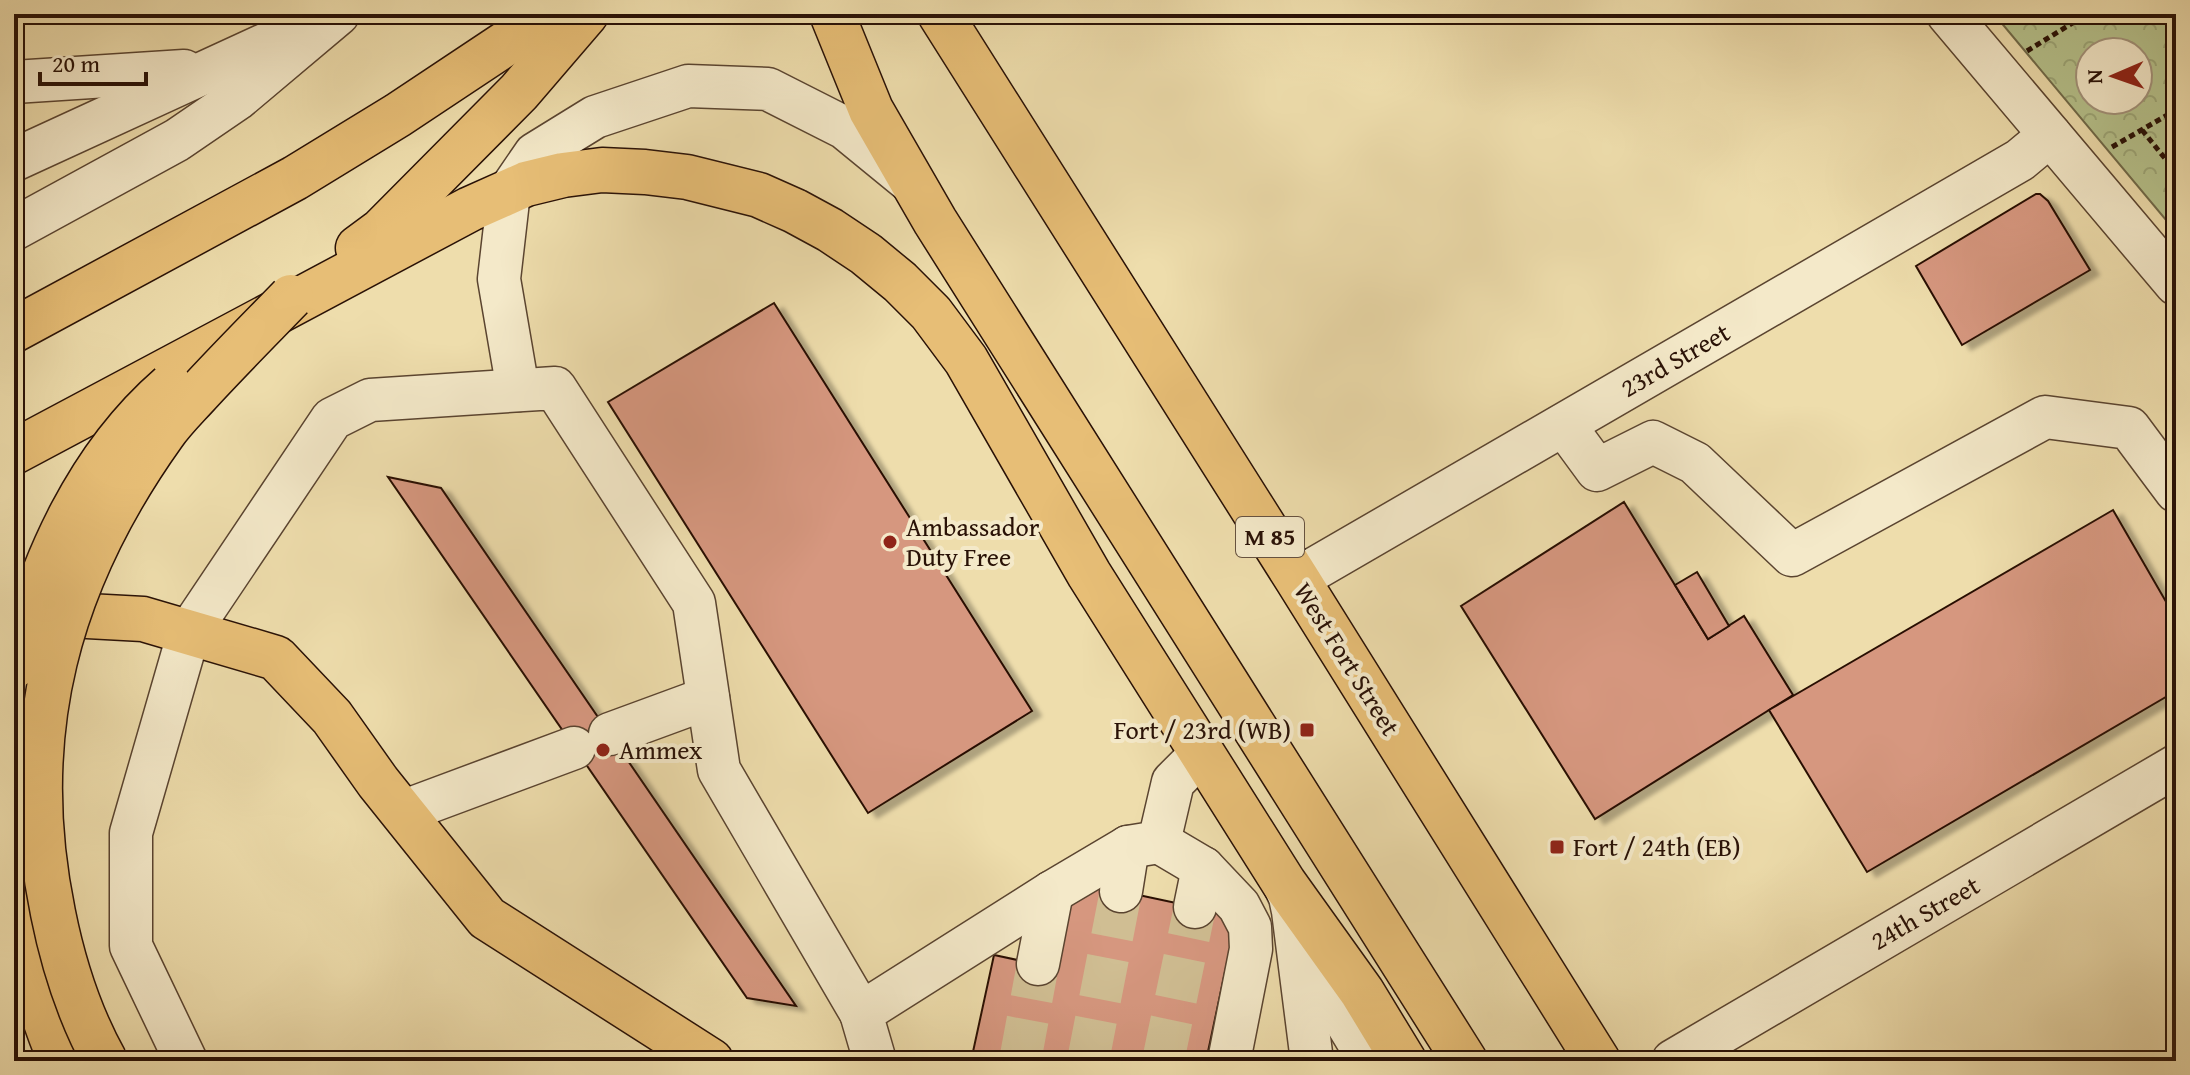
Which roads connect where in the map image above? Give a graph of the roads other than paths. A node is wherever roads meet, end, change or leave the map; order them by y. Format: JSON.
{"nodes":[{"id":1,"x":331,"y":14,"type":"edge"},
{"id":2,"x":338,"y":14,"type":"edge"},
{"id":3,"x":550,"y":14,"type":"edge"},
{"id":4,"x":586,"y":14,"type":"edge"},
{"id":5,"x":832,"y":14,"type":"edge"},
{"id":6,"x":940,"y":14,"type":"edge"},
{"id":7,"x":1948,"y":14,"type":"edge"},
{"id":8,"x":231,"y":60,"type":"junction"},
{"id":9,"x":14,"y":82,"type":"edge"},
{"id":10,"x":2050,"y":135,"type":"junction"},
{"id":11,"x":14,"y":160,"type":"edge"},
{"id":12,"x":914,"y":185,"type":"junction"},
{"id":13,"x":509,"y":192,"type":"junction"},
{"id":14,"x":14,"y":229,"type":"edge"},
{"id":15,"x":2176,"y":284,"type":"edge"},
{"id":16,"x":291,"y":297,"type":"junction"},
{"id":17,"x":14,"y":330,"type":"edge"},
{"id":18,"x":518,"y":390,"type":"junction"},
{"id":19,"x":1564,"y":425,"type":"junction"},
{"id":20,"x":14,"y":452,"type":"edge"},
{"id":21,"x":2176,"y":491,"type":"edge"},
{"id":22,"x":1297,"y":579,"type":"junction"},
{"id":23,"x":14,"y":611,"type":"edge"},
{"id":24,"x":189,"y":632,"type":"junction"},
{"id":25,"x":14,"y":666,"type":"edge"},
{"id":26,"x":708,"y":698,"type":"junction"},
{"id":27,"x":1202,"y":753,"type":"junction"},
{"id":28,"x":2176,"y":766,"type":"edge"},
{"id":29,"x":402,"y":812,"type":"junction"},
{"id":30,"x":1144,"y":844,"type":"junction"},
{"id":31,"x":1284,"y":883,"type":"junction"},
{"id":32,"x":1121,"y":891,"type":"tunnel mouth"},
{"id":33,"x":1052,"y":892,"type":"junction"},
{"id":34,"x":14,"y":902,"type":"edge"},
{"id":35,"x":1295,"y":927,"type":"junction"},
{"id":36,"x":1038,"y":964,"type":"tunnel mouth"},
{"id":37,"x":861,"y":1013,"type":"junction"},
{"id":38,"x":1313,"y":1043,"type":"edge"},
{"id":39,"x":61,"y":1061,"type":"edge"},
{"id":40,"x":105,"y":1061,"type":"edge"},
{"id":41,"x":186,"y":1061,"type":"edge"},
{"id":42,"x":711,"y":1061,"type":"edge"},
{"id":43,"x":875,"y":1061,"type":"edge"},
{"id":44,"x":1229,"y":1061,"type":"edge"},
{"id":45,"x":1370,"y":1061,"type":"edge"},
{"id":46,"x":1404,"y":1061,"type":"edge"},
{"id":47,"x":1465,"y":1061,"type":"edge"},
{"id":48,"x":1598,"y":1061,"type":"edge"},
{"id":49,"x":1673,"y":1061,"type":"edge"}],
"edges":[{"from":1,"to":8,"type":"street"},
{"from":2,"to":14,"type":"street"},
{"from":3,"to":17,"type":"main road"},
{"from":4,"to":16,"type":"main road"},
{"from":5,"to":12,"type":"main road"},
{"from":6,"to":22,"type":"main road","name":"West Fort Street","number":"M 85"},
{"from":7,"to":10,"type":"street"},
{"from":8,"to":9,"type":"street"},
{"from":8,"to":11,"type":"street"},
{"from":10,"to":15,"type":"street"},
{"from":10,"to":19,"type":"street","name":"23rd Street"},
{"from":12,"to":13,"type":"street"},
{"from":12,"to":47,"type":"main road"},
{"from":13,"to":18,"type":"street"},
{"from":13,"to":20,"type":"main road"},
{"from":13,"to":27,"type":"main road"},
{"from":16,"to":25,"type":"main road","bridge":true},
{"from":16,"to":40,"type":"main road","bridge":true},
{"from":18,"to":24,"type":"street"},
{"from":18,"to":26,"type":"street"},
{"from":19,"to":21,"type":"street"},
{"from":19,"to":22,"type":"street","name":"23rd Street"},
{"from":22,"to":48,"type":"main road","name":"West Fort Street","number":"M 85"},
{"from":23,"to":24,"type":"main road"},
{"from":24,"to":29,"type":"main road"},
{"from":24,"to":41,"type":"street"},
{"from":26,"to":29,"type":"street"},
{"from":26,"to":37,"type":"street"},
{"from":27,"to":30,"type":"street"},
{"from":27,"to":31,"type":"main road"},
{"from":28,"to":49,"type":"street","name":"24th Street"},
{"from":29,"to":42,"type":"main road"},
{"from":30,"to":32,"type":"street"},
{"from":30,"to":33,"type":"street"},
{"from":30,"to":44,"type":"street"},
{"from":31,"to":35,"type":"street"},
{"from":31,"to":46,"type":"main road"},
{"from":33,"to":36,"type":"street"},
{"from":33,"to":37,"type":"street"},
{"from":34,"to":39,"type":"main road"},
{"from":35,"to":38,"type":"street"},
{"from":35,"to":45,"type":"street"},
{"from":37,"to":43,"type":"street"}]}
